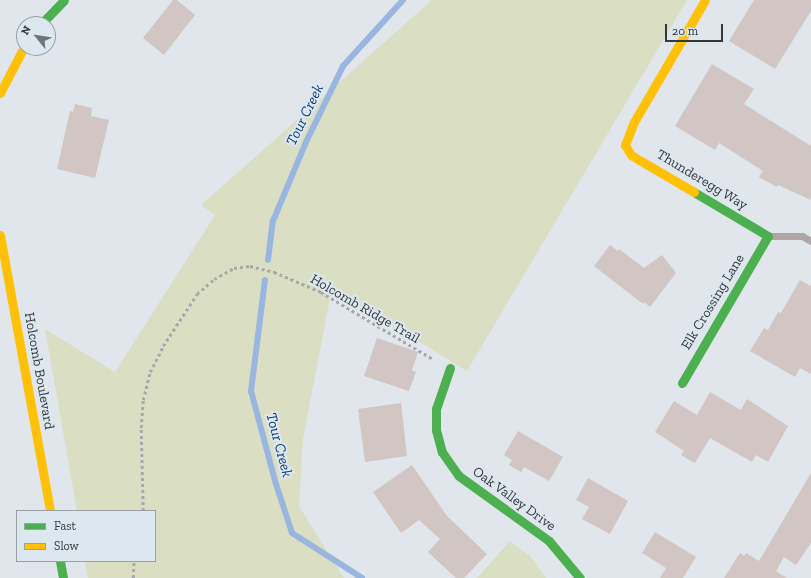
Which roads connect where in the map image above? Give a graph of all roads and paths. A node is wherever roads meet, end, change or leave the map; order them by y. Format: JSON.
{"nodes":[{"id":1,"x":64,"y":0,"type":"edge"},
{"id":2,"x":704,"y":0,"type":"edge"},
{"id":3,"x":49,"y":16,"type":"edge"},
{"id":4,"x":19,"y":56,"type":"edge"},
{"id":5,"x":0,"y":93,"type":"edge"},
{"id":6,"x":0,"y":236,"type":"edge"},
{"id":7,"x":768,"y":236,"type":"junction"},
{"id":8,"x":811,"y":241,"type":"edge"},
{"id":9,"x":450,"y":368,"type":"joint"},
{"id":10,"x":682,"y":383,"type":"dead end"},
{"id":11,"x":50,"y":510,"type":"edge"},
{"id":12,"x":142,"y":510,"type":"edge"},
{"id":13,"x":60,"y":562,"type":"edge"},
{"id":14,"x":134,"y":562,"type":"edge"},
{"id":15,"x":63,"y":578,"type":"edge"},
{"id":16,"x":133,"y":578,"type":"edge"},
{"id":17,"x":580,"y":578,"type":"edge"}],
"edges":[{"from":1,"to":3,"type":"street"},
{"from":2,"to":7,"type":"street","name":"Thunderegg Way"},
{"from":4,"to":5,"type":"street"},
{"from":6,"to":11,"type":"street","name":"Holcomb Boulevard"},
{"from":7,"to":8,"type":"lane"},
{"from":7,"to":10,"type":"street","name":"Elk Crossing Lane"},
{"from":9,"to":12,"type":"path","name":"Holcomb Ridge Trail"},
{"from":9,"to":17,"type":"street","name":"Oak Valley Drive"},
{"from":13,"to":15,"type":"street"},
{"from":14,"to":16,"type":"path"}]}
